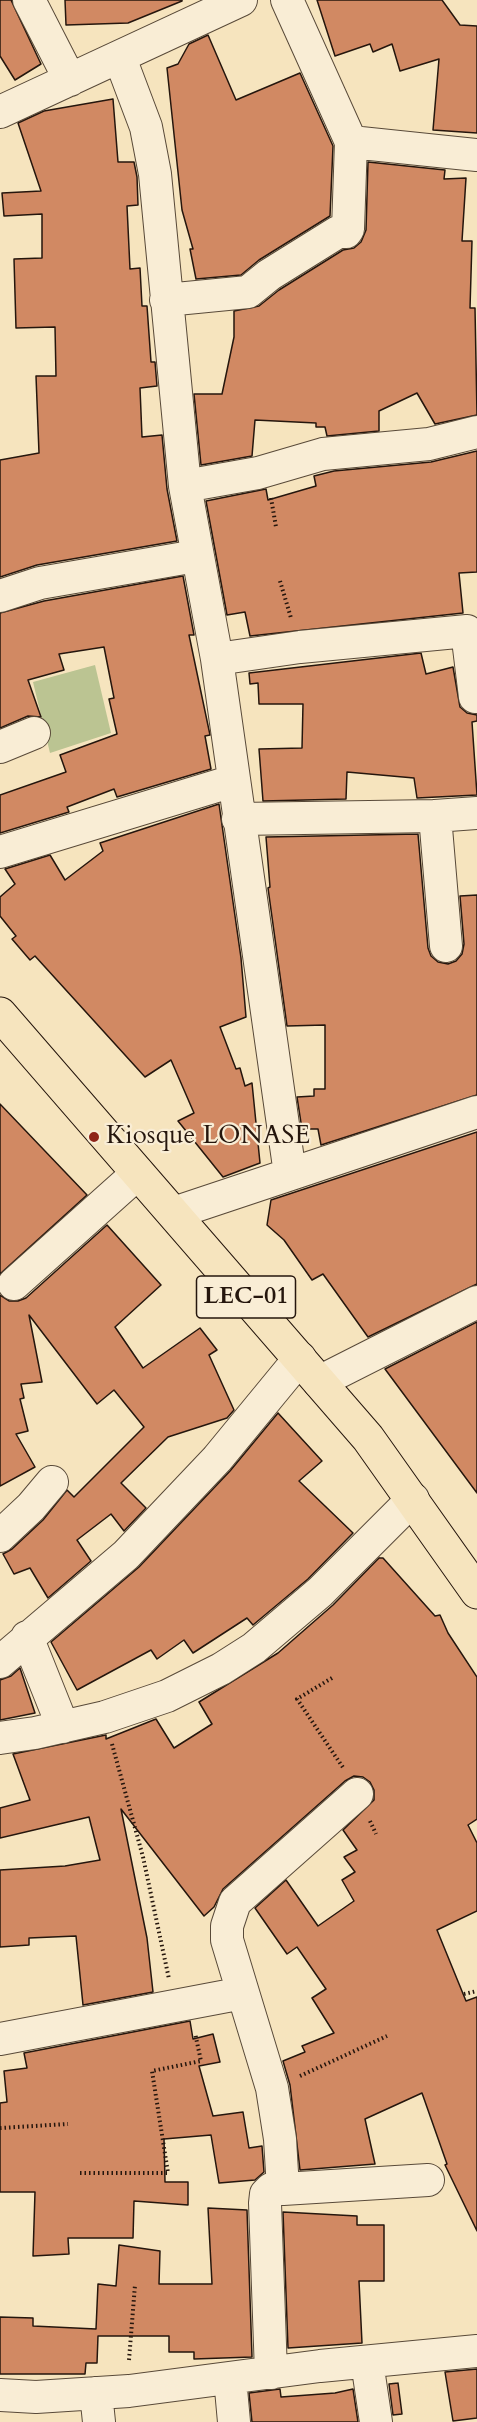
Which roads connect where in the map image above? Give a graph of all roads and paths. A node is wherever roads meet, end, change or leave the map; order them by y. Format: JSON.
{"nodes":[{"id":1,"x":29,"y":0,"type":"edge"},
{"id":2,"x":241,"y":0,"type":"edge"},
{"id":3,"x":287,"y":0,"type":"edge"},
{"id":4,"x":120,"y":58,"type":"junction"},
{"id":5,"x":70,"y":80,"type":"junction"},
{"id":6,"x":0,"y":112,"type":"edge"},
{"id":7,"x":351,"y":142,"type":"junction"},
{"id":8,"x":477,"y":155,"type":"edge"},
{"id":9,"x":166,"y":300,"type":"junction"},
{"id":10,"x":477,"y":432,"type":"edge"},
{"id":11,"x":186,"y":486,"type":"junction"},
{"id":12,"x":196,"y":556,"type":"junction"},
{"id":13,"x":280,"y":581,"type":"dead end"},
{"id":14,"x":0,"y":596,"type":"edge"},
{"id":15,"x":300,"y":647,"type":"junction"},
{"id":16,"x":217,"y":659,"type":"junction"},
{"id":17,"x":475,"y":697,"type":"dead end"},
{"id":18,"x":34,"y":734,"type":"dead end"},
{"id":19,"x":0,"y":747,"type":"edge"},
{"id":20,"x":233,"y":781,"type":"junction"},
{"id":21,"x":477,"y":813,"type":"edge"},
{"id":22,"x":435,"y":816,"type":"junction"},
{"id":23,"x":238,"y":819,"type":"junction"},
{"id":24,"x":0,"y":852,"type":"edge"},
{"id":25,"x":446,"y":946,"type":"dead end"},
{"id":26,"x":0,"y":1014,"type":"edge"},
{"id":27,"x":477,"y":1112,"type":"edge"},
{"id":28,"x":138,"y":1173,"type":"junction"},
{"id":29,"x":290,"y":1174,"type":"junction"},
{"id":30,"x":174,"y":1214,"type":"junction"},
{"id":31,"x":14,"y":1284,"type":"dead end"},
{"id":32,"x":477,"y":1302,"type":"edge"},
{"id":33,"x":310,"y":1370,"type":"junction"},
{"id":34,"x":52,"y":1482,"type":"dead end"},
{"id":35,"x":413,"y":1499,"type":"junction"},
{"id":36,"x":0,"y":1536,"type":"edge"},
{"id":37,"x":477,"y":1592,"type":"edge"},
{"id":38,"x":27,"y":1637,"type":"junction"},
{"id":39,"x":0,"y":1662,"type":"edge"},
{"id":40,"x":332,"y":1678,"type":"dead end"},
{"id":41,"x":105,"y":1717,"type":"junction"},
{"id":42,"x":63,"y":1727,"type":"junction"},
{"id":43,"x":0,"y":1738,"type":"edge"},
{"id":44,"x":357,"y":1794,"type":"junction"},
{"id":45,"x":376,"y":1834,"type":"dead end"},
{"id":46,"x":477,"y":1991,"type":"edge"},
{"id":47,"x":243,"y":1993,"type":"junction"},
{"id":48,"x":464,"y":1994,"type":"dead end"},
{"id":49,"x":182,"y":2005,"type":"junction"},
{"id":50,"x":387,"y":2036,"type":"dead end"},
{"id":51,"x":0,"y":2039,"type":"edge"},
{"id":52,"x":272,"y":2088,"type":"junction"},
{"id":53,"x":68,"y":2124,"type":"dead end"},
{"id":54,"x":0,"y":2128,"type":"edge"},
{"id":55,"x":81,"y":2173,"type":"dead end"},
{"id":56,"x":428,"y":2180,"type":"dead end"},
{"id":57,"x":283,"y":2188,"type":"junction"},
{"id":58,"x":135,"y":2285,"type":"dead end"},
{"id":59,"x":477,"y":2351,"type":"edge"},
{"id":60,"x":367,"y":2362,"type":"junction"},
{"id":61,"x":271,"y":2373,"type":"junction"},
{"id":62,"x":230,"y":2378,"type":"junction"},
{"id":63,"x":129,"y":2391,"type":"junction"},
{"id":64,"x":0,"y":2395,"type":"edge"},
{"id":65,"x":98,"y":2408,"type":"edge"},
{"id":66,"x":234,"y":2422,"type":"edge"},
{"id":67,"x":376,"y":2422,"type":"edge"}],
"edges":[{"from":1,"to":5,"type":"street"},
{"from":2,"to":4,"type":"street"},
{"from":3,"to":7,"type":"street"},
{"from":4,"to":5,"type":"street"},
{"from":4,"to":9,"type":"street"},
{"from":5,"to":6,"type":"street"},
{"from":7,"to":8,"type":"street"},
{"from":7,"to":9,"type":"street"},
{"from":9,"to":11,"type":"street"},
{"from":10,"to":11,"type":"street"},
{"from":11,"to":12,"type":"street"},
{"from":12,"to":14,"type":"street"},
{"from":12,"to":16,"type":"street"},
{"from":13,"to":15,"type":"path"},
{"from":15,"to":16,"type":"street"},
{"from":15,"to":17,"type":"street"},
{"from":16,"to":20,"type":"street"},
{"from":18,"to":19,"type":"street"},
{"from":20,"to":23,"type":"street"},
{"from":20,"to":24,"type":"street"},
{"from":21,"to":22,"type":"street"},
{"from":22,"to":23,"type":"street"},
{"from":22,"to":25,"type":"street"},
{"from":23,"to":29,"type":"street"},
{"from":26,"to":28,"type":"highway","number":"LEC-01"},
{"from":27,"to":29,"type":"street"},
{"from":28,"to":30,"type":"highway","number":"LEC-01"},
{"from":28,"to":31,"type":"street"},
{"from":29,"to":30,"type":"street"},
{"from":30,"to":33,"type":"highway","number":"LEC-01"},
{"from":32,"to":33,"type":"street"},
{"from":33,"to":35,"type":"highway","number":"LEC-01"},
{"from":33,"to":38,"type":"street"},
{"from":34,"to":36,"type":"street"},
{"from":35,"to":37,"type":"highway","number":"LEC-01"},
{"from":35,"to":41,"type":"street"},
{"from":38,"to":39,"type":"street"},
{"from":38,"to":42,"type":"street"},
{"from":40,"to":44,"type":"path"},
{"from":41,"to":42,"type":"street"},
{"from":41,"to":49,"type":"path"},
{"from":42,"to":43,"type":"street"},
{"from":44,"to":45,"type":"path"},
{"from":44,"to":47,"type":"street"},
{"from":46,"to":48,"type":"path"},
{"from":47,"to":49,"type":"street"},
{"from":47,"to":52,"type":"street"},
{"from":49,"to":51,"type":"street"},
{"from":49,"to":55,"type":"path"},
{"from":50,"to":52,"type":"path"},
{"from":52,"to":57,"type":"street"},
{"from":53,"to":54,"type":"path"},
{"from":56,"to":57,"type":"street"},
{"from":57,"to":61,"type":"street"},
{"from":58,"to":63,"type":"path"},
{"from":59,"to":60,"type":"street"},
{"from":60,"to":61,"type":"street"},
{"from":60,"to":67,"type":"street"},
{"from":61,"to":62,"type":"street"},
{"from":62,"to":63,"type":"street"},
{"from":62,"to":66,"type":"street"},
{"from":63,"to":65,"type":"street"},
{"from":64,"to":65,"type":"street"}]}
